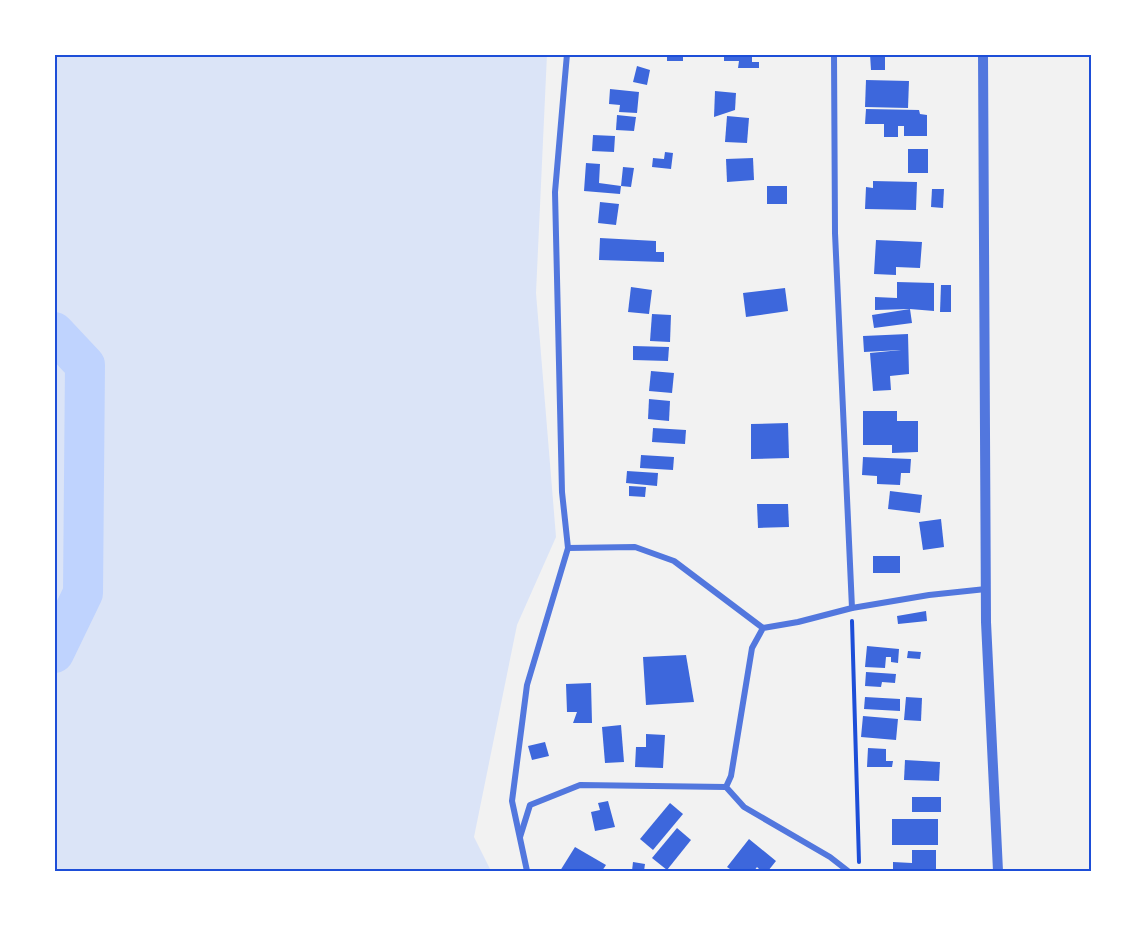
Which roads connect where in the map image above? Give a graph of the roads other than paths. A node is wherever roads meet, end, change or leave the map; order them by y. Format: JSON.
{"nodes":[{"id":1,"x":567,"y":54,"type":"edge"},
{"id":2,"x":834,"y":54,"type":"edge"},
{"id":3,"x":983,"y":54,"type":"edge"},
{"id":4,"x":568,"y":548,"type":"junction"},
{"id":5,"x":986,"y":589,"type":"junction"},
{"id":6,"x":852,"y":608,"type":"junction"},
{"id":7,"x":763,"y":628,"type":"junction"},
{"id":8,"x":726,"y":787,"type":"junction"},
{"id":9,"x":520,"y":837,"type":"junction"},
{"id":10,"x":527,"y":871,"type":"edge"},
{"id":11,"x":848,"y":871,"type":"edge"},
{"id":12,"x":998,"y":871,"type":"edge"}],
"edges":[{"from":1,"to":4,"type":"street"},
{"from":2,"to":6,"type":"street"},
{"from":3,"to":5,"type":"street"},
{"from":4,"to":7,"type":"street"},
{"from":4,"to":9,"type":"street"},
{"from":5,"to":6,"type":"street"},
{"from":5,"to":12,"type":"street"},
{"from":6,"to":7,"type":"street"},
{"from":7,"to":8,"type":"street"},
{"from":8,"to":9,"type":"street"},
{"from":8,"to":11,"type":"street"},
{"from":9,"to":10,"type":"street"}]}
